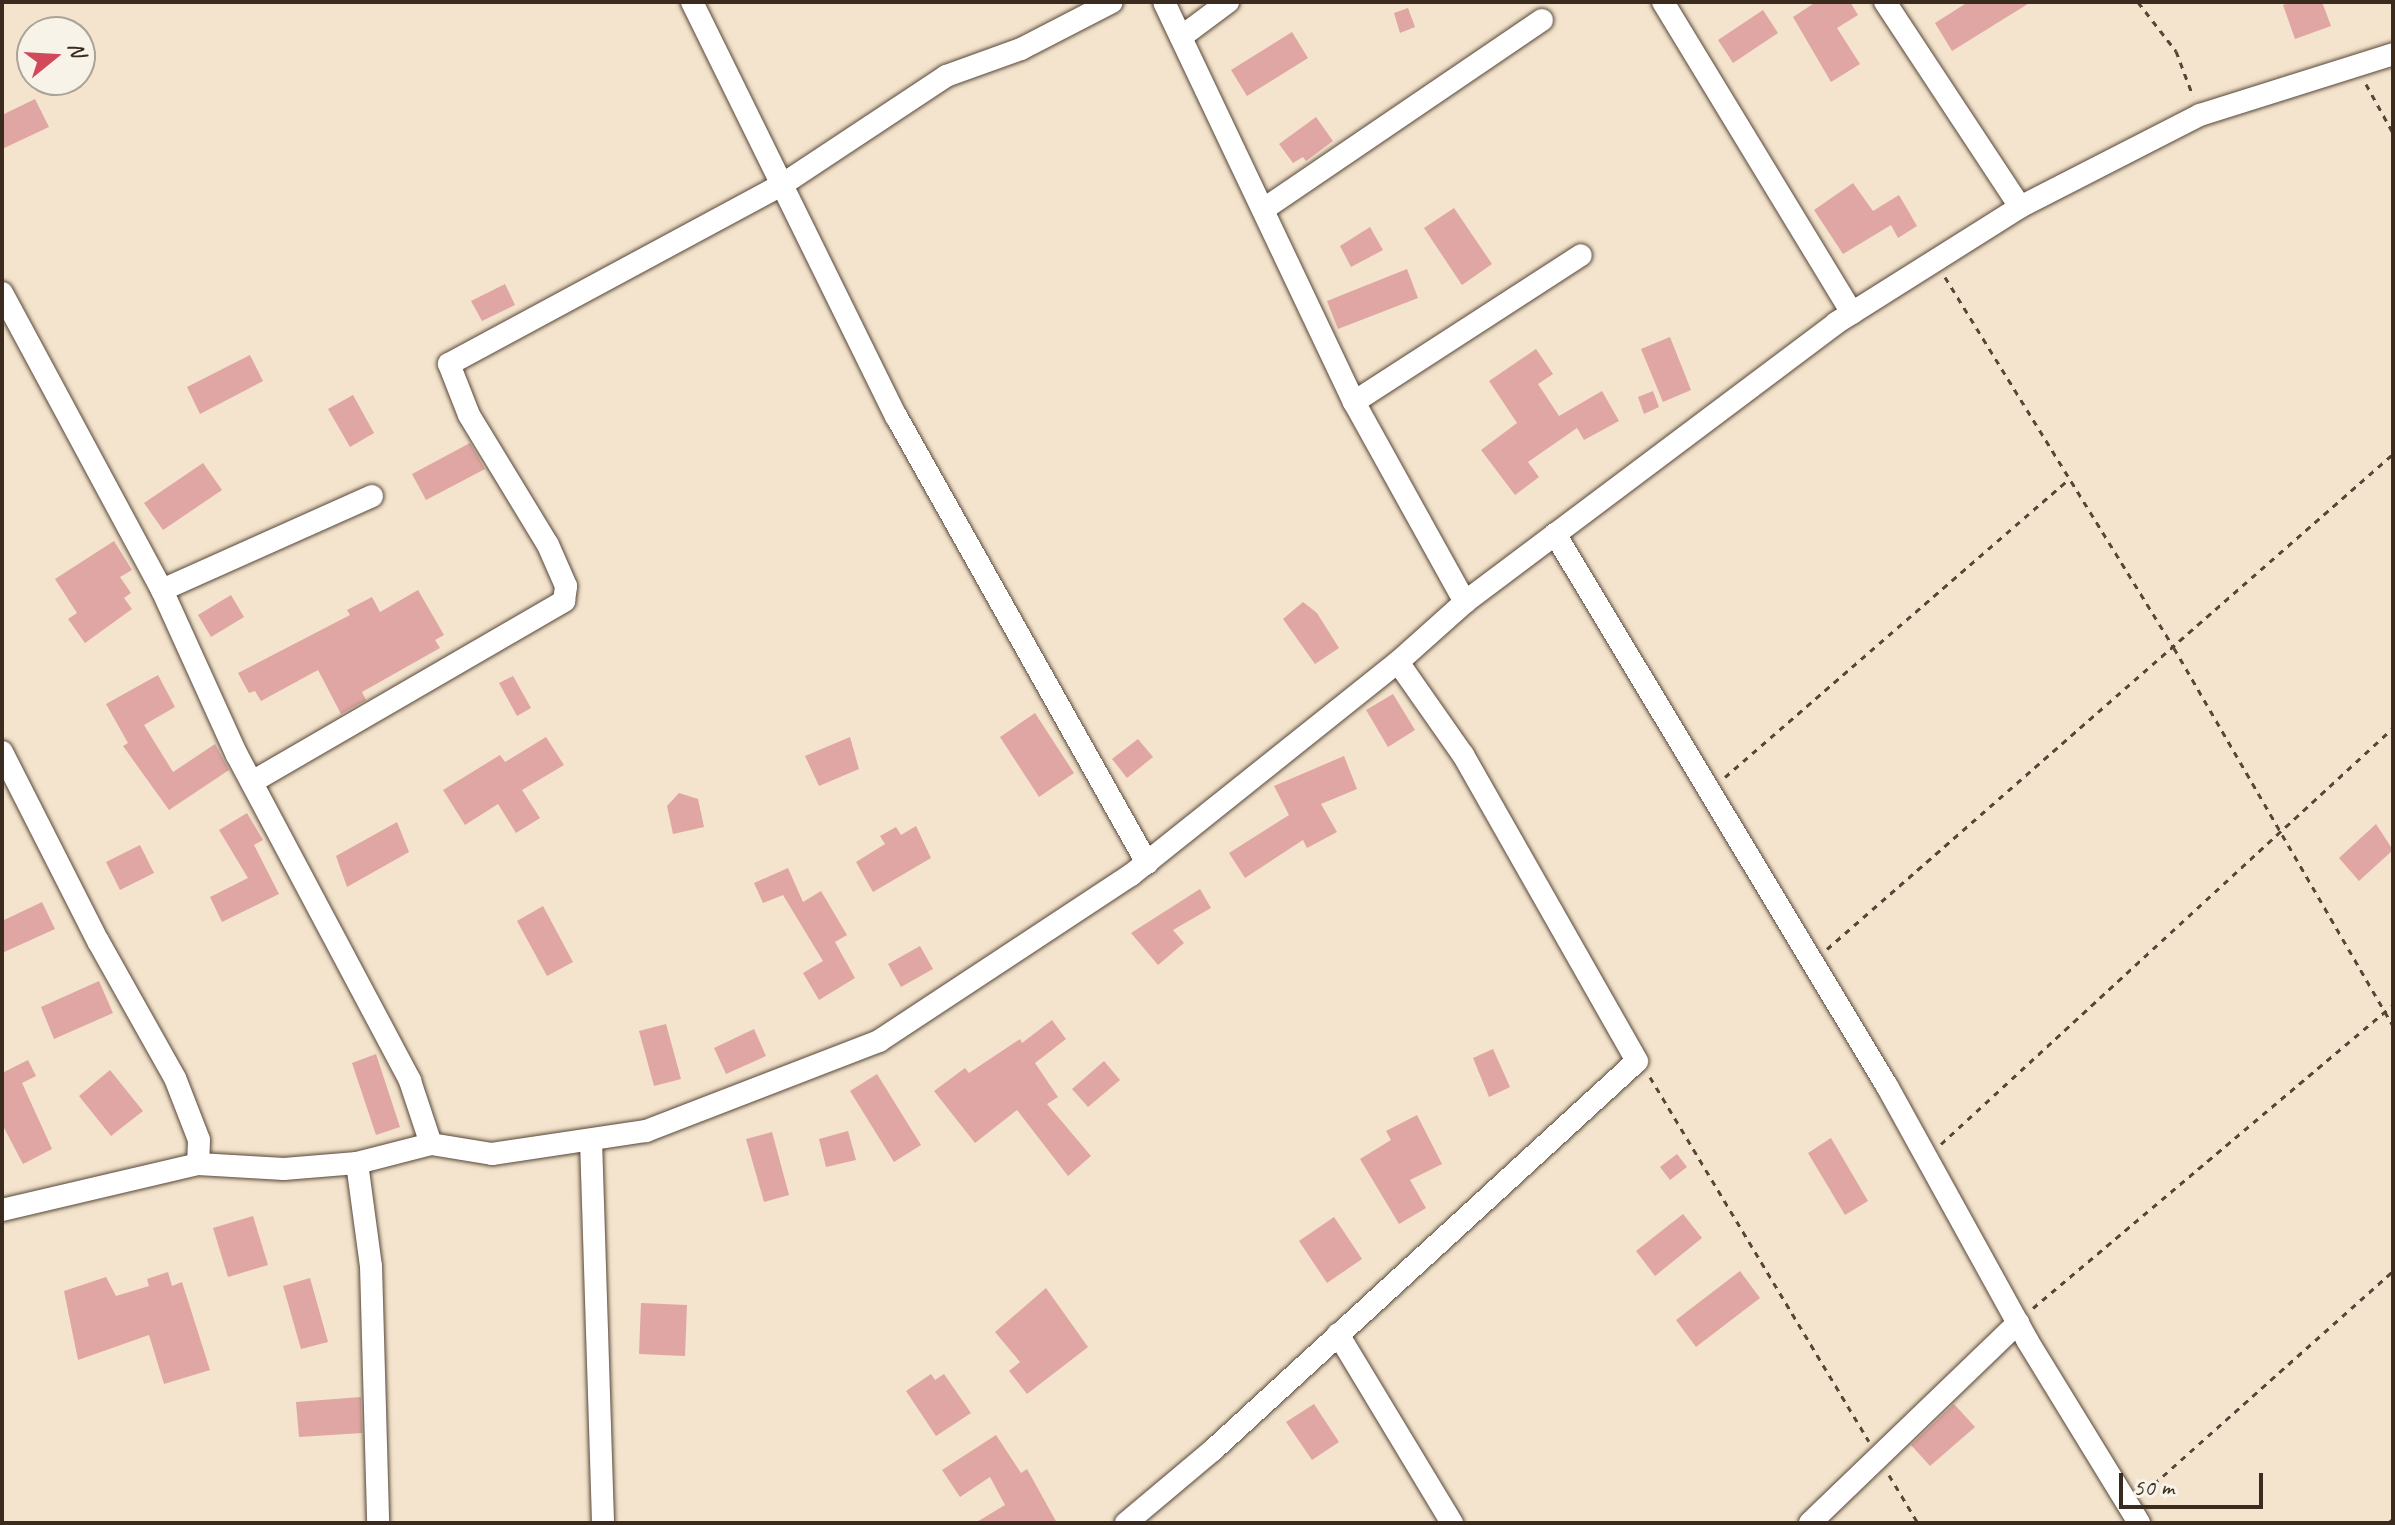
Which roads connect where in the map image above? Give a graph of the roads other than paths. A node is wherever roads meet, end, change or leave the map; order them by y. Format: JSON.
{"nodes":[{"id":1,"x":692,"y":2,"type":"edge"},
{"id":2,"x":1112,"y":2,"type":"edge"},
{"id":3,"x":1164,"y":2,"type":"edge"},
{"id":4,"x":1228,"y":2,"type":"edge"},
{"id":5,"x":1663,"y":2,"type":"edge"},
{"id":6,"x":1885,"y":2,"type":"edge"},
{"id":7,"x":1542,"y":20,"type":"dead end"},
{"id":8,"x":1181,"y":37,"type":"junction"},
{"id":9,"x":2393,"y":54,"type":"edge"},
{"id":10,"x":780,"y":186,"type":"junction"},
{"id":11,"x":2020,"y":207,"type":"junction"},
{"id":12,"x":1264,"y":209,"type":"junction"},
{"id":13,"x":1581,"y":255,"type":"dead end"},
{"id":14,"x":2,"y":293,"type":"edge"},
{"id":15,"x":1852,"y":313,"type":"junction"},
{"id":16,"x":1354,"y":402,"type":"junction"},
{"id":17,"x":372,"y":496,"type":"dead end"},
{"id":18,"x":1555,"y":534,"type":"junction"},
{"id":19,"x":162,"y":590,"type":"junction"},
{"id":20,"x":1465,"y":602,"type":"junction"},
{"id":21,"x":1398,"y":662,"type":"junction"},
{"id":22,"x":2,"y":752,"type":"edge"},
{"id":23,"x":252,"y":782,"type":"junction"},
{"id":24,"x":1147,"y":863,"type":"junction"},
{"id":25,"x":591,"y":1140,"type":"junction"},
{"id":26,"x":431,"y":1144,"type":"junction"},
{"id":27,"x":357,"y":1163,"type":"junction"},
{"id":28,"x":198,"y":1164,"type":"junction"},
{"id":29,"x":2,"y":1210,"type":"edge"},
{"id":30,"x":2025,"y":1315,"type":"junction"},
{"id":31,"x":1338,"y":1334,"type":"junction"},
{"id":32,"x":378,"y":1523,"type":"edge"},
{"id":33,"x":603,"y":1523,"type":"edge"},
{"id":34,"x":1126,"y":1523,"type":"edge"},
{"id":35,"x":1452,"y":1523,"type":"edge"},
{"id":36,"x":1810,"y":1523,"type":"edge"},
{"id":37,"x":2139,"y":1523,"type":"edge"}],
"edges":[{"from":1,"to":10,"type":"street"},
{"from":2,"to":10,"type":"street"},
{"from":3,"to":8,"type":"street"},
{"from":4,"to":8,"type":"street"},
{"from":5,"to":15,"type":"street"},
{"from":6,"to":11,"type":"street"},
{"from":7,"to":12,"type":"street"},
{"from":8,"to":12,"type":"street"},
{"from":9,"to":11,"type":"street"},
{"from":10,"to":23,"type":"street"},
{"from":10,"to":24,"type":"street"},
{"from":11,"to":15,"type":"street"},
{"from":12,"to":16,"type":"street"},
{"from":13,"to":16,"type":"street"},
{"from":14,"to":19,"type":"street"},
{"from":15,"to":18,"type":"street"},
{"from":16,"to":20,"type":"street"},
{"from":17,"to":19,"type":"street"},
{"from":18,"to":20,"type":"street"},
{"from":18,"to":30,"type":"street"},
{"from":19,"to":23,"type":"street"},
{"from":20,"to":21,"type":"street"},
{"from":21,"to":24,"type":"street"},
{"from":21,"to":31,"type":"street"},
{"from":22,"to":28,"type":"street"},
{"from":23,"to":26,"type":"street"},
{"from":24,"to":25,"type":"street"},
{"from":25,"to":26,"type":"street"},
{"from":25,"to":33,"type":"street"},
{"from":26,"to":27,"type":"street"},
{"from":27,"to":28,"type":"street"},
{"from":27,"to":32,"type":"street"},
{"from":28,"to":29,"type":"street"},
{"from":30,"to":36,"type":"street"},
{"from":30,"to":37,"type":"street"},
{"from":31,"to":34,"type":"street"},
{"from":31,"to":35,"type":"street"}]}
